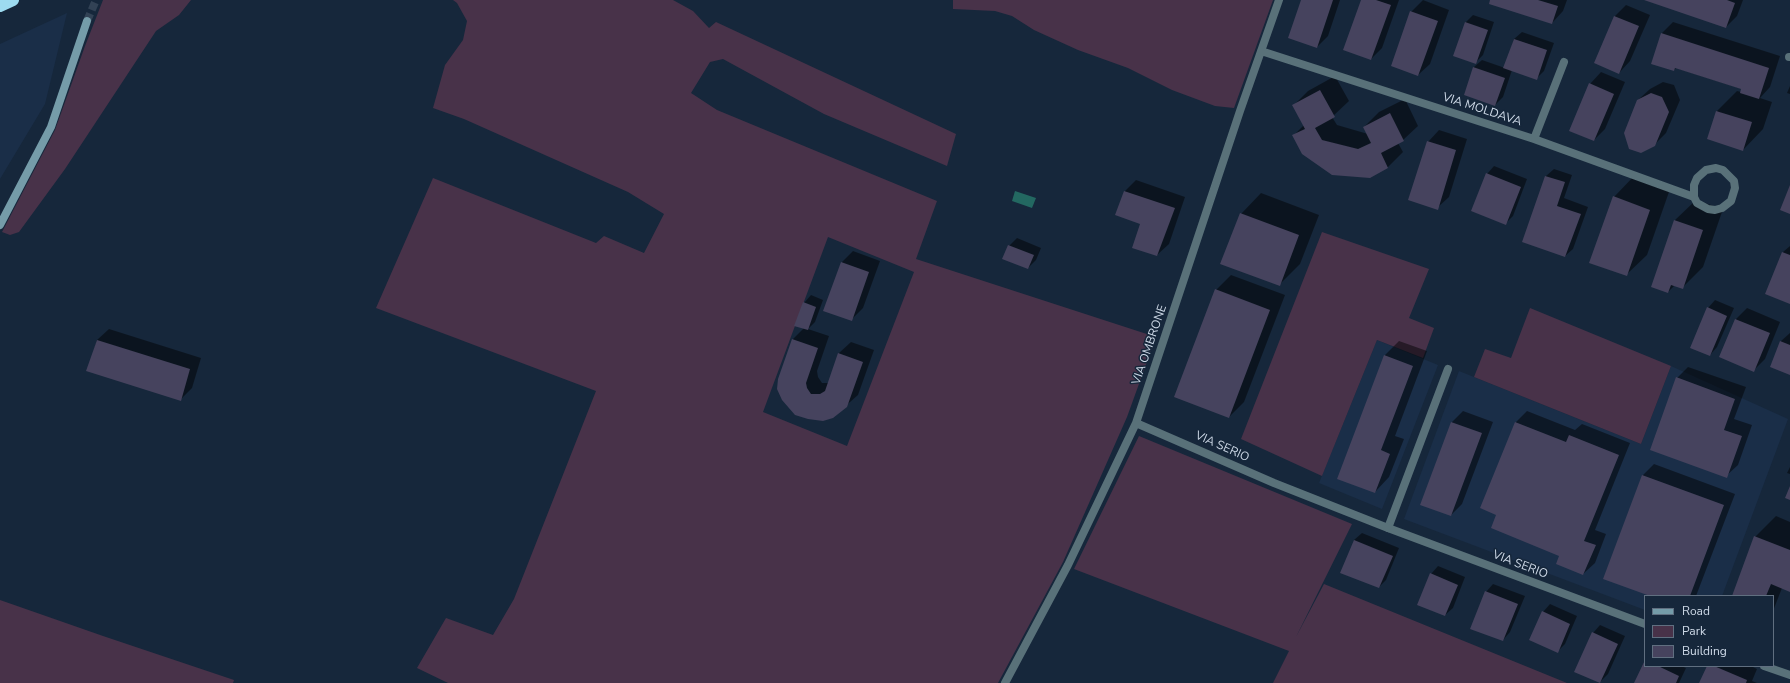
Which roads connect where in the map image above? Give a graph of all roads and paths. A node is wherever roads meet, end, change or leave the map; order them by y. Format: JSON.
{"nodes":[{"id":1,"x":13,"y":0,"type":"edge"},
{"id":2,"x":1279,"y":0,"type":"edge"},
{"id":3,"x":0,"y":6,"type":"edge"},
{"id":4,"x":87,"y":21,"type":"tunnel mouth"},
{"id":5,"x":1261,"y":52,"type":"junction"},
{"id":6,"x":1564,"y":62,"type":"dead end"},
{"id":7,"x":1534,"y":139,"type":"junction"},
{"id":8,"x":1694,"y":197,"type":"junction"},
{"id":9,"x":0,"y":225,"type":"edge"},
{"id":10,"x":1448,"y":369,"type":"dead end"},
{"id":11,"x":1136,"y":423,"type":"junction"},
{"id":12,"x":1388,"y":528,"type":"junction"},
{"id":13,"x":1644,"y":624,"type":"edge"},
{"id":14,"x":1767,"y":667,"type":"edge"},
{"id":15,"x":1790,"y":675,"type":"edge"},
{"id":16,"x":1005,"y":683,"type":"edge"}],
"edges":[{"from":1,"to":3,"type":"highway"},
{"from":2,"to":5,"type":"street","name":"VIA OMBRONE"},
{"from":4,"to":9,"type":"street"},
{"from":5,"to":7,"type":"street","name":"VIA MOLDAVA"},
{"from":5,"to":11,"type":"street","name":"VIA OMBRONE"},
{"from":6,"to":7,"type":"street"},
{"from":7,"to":8,"type":"street","name":"VIA MOLDAVA"},
{"from":8,"to":8,"type":"street","name":"VIA MOLDAVA"},
{"from":10,"to":12,"type":"street"},
{"from":11,"to":12,"type":"street","name":"VIA SERIO"},
{"from":11,"to":16,"type":"street","name":"VIA OMBRONE"},
{"from":12,"to":13,"type":"street","name":"VIA SERIO"},
{"from":14,"to":15,"type":"street"}]}
